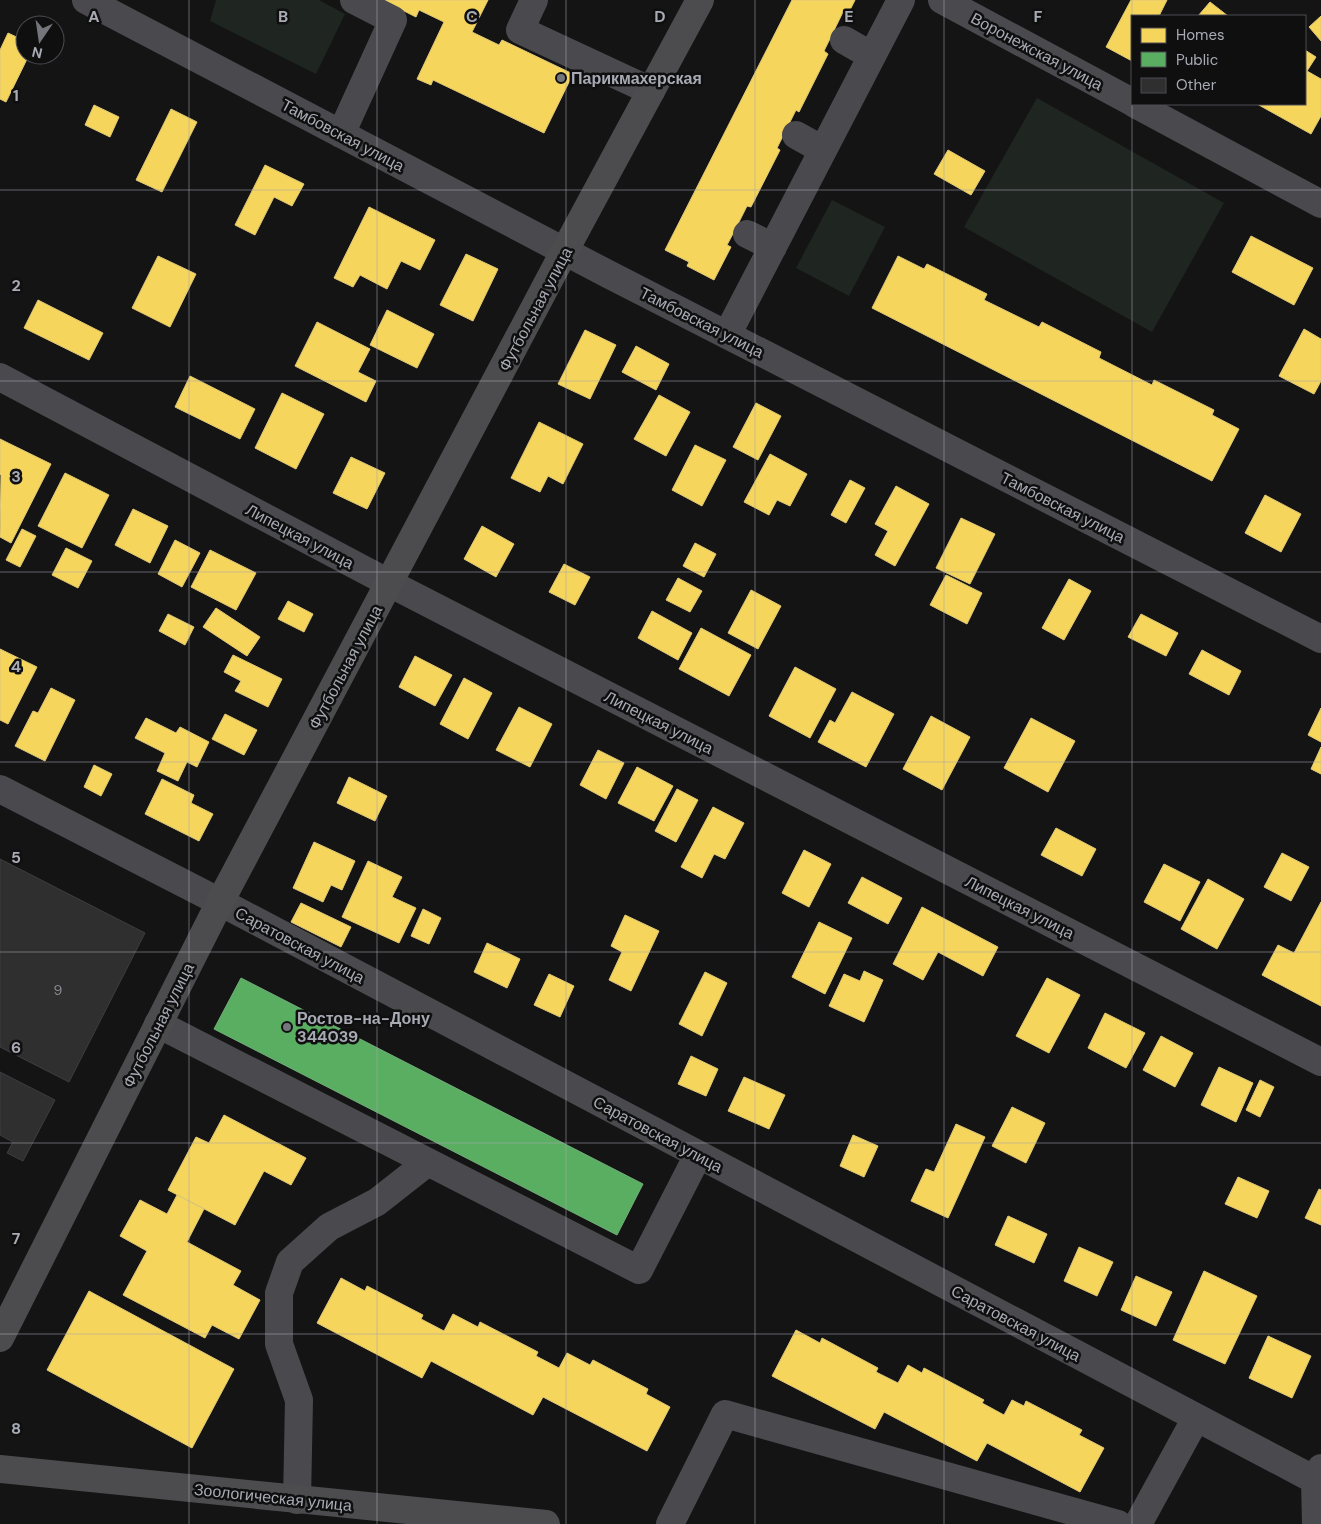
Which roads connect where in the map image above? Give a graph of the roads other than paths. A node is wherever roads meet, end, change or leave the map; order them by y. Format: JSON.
{"nodes":[{"id":1,"x":86,"y":0,"type":"edge"},
{"id":2,"x":354,"y":0,"type":"edge"},
{"id":3,"x":534,"y":0,"type":"edge"},
{"id":4,"x":700,"y":0,"type":"edge"},
{"id":5,"x":901,"y":0,"type":"edge"},
{"id":6,"x":942,"y":0,"type":"edge"},
{"id":7,"x":844,"y":40,"type":"dead end"},
{"id":8,"x":872,"y":56,"type":"junction"},
{"id":9,"x":651,"y":91,"type":"junction"},
{"id":10,"x":1131,"y":101,"type":"edge"},
{"id":11,"x":1138,"y":105,"type":"edge"},
{"id":12,"x":341,"y":134,"type":"junction"},
{"id":13,"x":796,"y":136,"type":"dead end"},
{"id":14,"x":823,"y":150,"type":"junction"},
{"id":15,"x":1321,"y":204,"type":"edge"},
{"id":16,"x":747,"y":234,"type":"dead end"},
{"id":17,"x":772,"y":247,"type":"junction"},
{"id":18,"x":564,"y":252,"type":"junction"},
{"id":19,"x":727,"y":335,"type":"junction"},
{"id":20,"x":0,"y":377,"type":"edge"},
{"id":21,"x":390,"y":583,"type":"junction"},
{"id":22,"x":1321,"y":639,"type":"edge"},
{"id":23,"x":0,"y":789,"type":"edge"},
{"id":24,"x":220,"y":902,"type":"junction"},
{"id":25,"x":158,"y":1024,"type":"junction"},
{"id":26,"x":1321,"y":1062,"type":"edge"},
{"id":27,"x":698,"y":1155,"type":"junction"},
{"id":28,"x":428,"y":1162,"type":"junction"},
{"id":29,"x":0,"y":1338,"type":"edge"},
{"id":30,"x":1196,"y":1418,"type":"junction"},
{"id":31,"x":0,"y":1469,"type":"edge"},
{"id":32,"x":1318,"y":1474,"type":"edge"},
{"id":33,"x":297,"y":1500,"type":"junction"},
{"id":34,"x":546,"y":1524,"type":"edge"},
{"id":35,"x":670,"y":1524,"type":"edge"},
{"id":36,"x":1118,"y":1524,"type":"edge"},
{"id":37,"x":1138,"y":1524,"type":"edge"},
{"id":38,"x":1316,"y":1524,"type":"edge"}],
"edges":[{"from":1,"to":12,"type":"street","name":"Тамбовская улица"},
{"from":2,"to":12,"type":"street"},
{"from":3,"to":9,"type":"street"},
{"from":4,"to":9,"type":"main road","name":"Футбольная улица"},
{"from":5,"to":8,"type":"street"},
{"from":6,"to":10,"type":"street","name":"Воронежская улица"},
{"from":7,"to":8,"type":"street"},
{"from":8,"to":14,"type":"street"},
{"from":9,"to":18,"type":"main road","name":"Футбольная улица"},
{"from":11,"to":15,"type":"street","name":"Воронежская улица"},
{"from":12,"to":18,"type":"street","name":"Тамбовская улица"},
{"from":13,"to":14,"type":"street"},
{"from":14,"to":17,"type":"street"},
{"from":16,"to":17,"type":"street"},
{"from":17,"to":19,"type":"street"},
{"from":18,"to":19,"type":"street","name":"Тамбовская улица"},
{"from":18,"to":21,"type":"main road","name":"Футбольная улица"},
{"from":19,"to":22,"type":"street","name":"Тамбовская улица"},
{"from":20,"to":21,"type":"street","name":"Липецкая улица"},
{"from":21,"to":24,"type":"main road","name":"Футбольная улица"},
{"from":21,"to":26,"type":"street","name":"Липецкая улица"},
{"from":23,"to":24,"type":"street","name":"Саратовская улица"},
{"from":24,"to":25,"type":"main road","name":"Футбольная улица"},
{"from":24,"to":27,"type":"street","name":"Саратовская улица"},
{"from":25,"to":28,"type":"street"},
{"from":25,"to":29,"type":"main road","name":"Футбольная улица"},
{"from":27,"to":28,"type":"street"},
{"from":27,"to":30,"type":"street","name":"Саратовская улица"},
{"from":28,"to":33,"type":"street"},
{"from":30,"to":32,"type":"street","name":"Саратовская улица"},
{"from":30,"to":37,"type":"street"},
{"from":31,"to":33,"type":"main road","name":"Зоологическая улица"},
{"from":32,"to":38,"type":"street"},
{"from":33,"to":34,"type":"main road","name":"Зоологическая улица"},
{"from":35,"to":36,"type":"street"}]}
